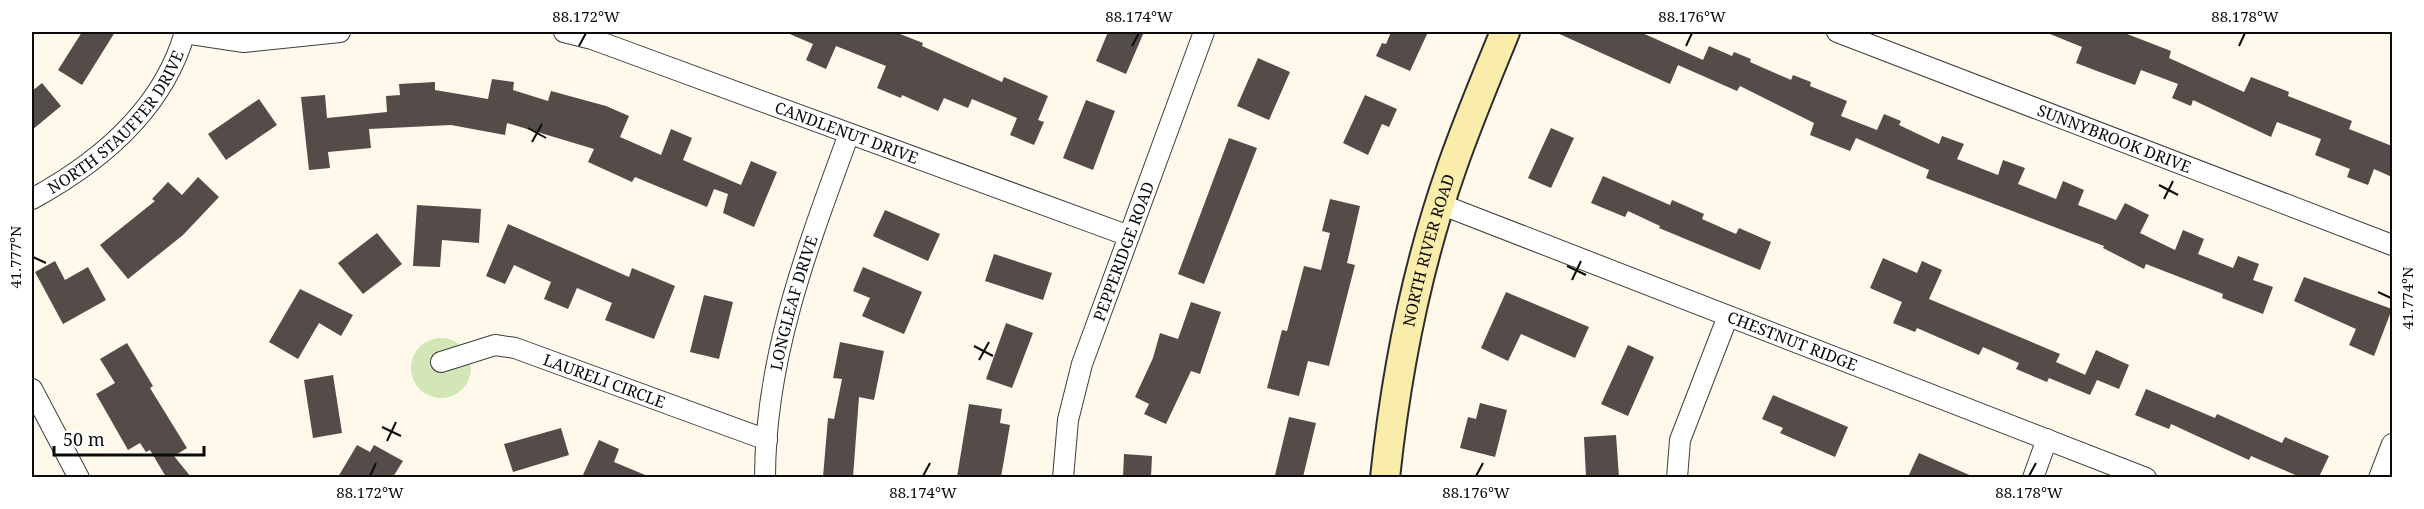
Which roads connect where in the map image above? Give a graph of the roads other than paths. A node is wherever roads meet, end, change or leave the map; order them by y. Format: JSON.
{"nodes":[{"id":1,"x":184,"y":32,"type":"edge"},
{"id":2,"x":340,"y":32,"type":"edge"},
{"id":3,"x":564,"y":32,"type":"edge"},
{"id":4,"x":1204,"y":32,"type":"edge"},
{"id":5,"x":1505,"y":32,"type":"edge"},
{"id":6,"x":1837,"y":32,"type":"edge"},
{"id":7,"x":849,"y":134,"type":"junction"},
{"id":8,"x":32,"y":199,"type":"edge"},
{"id":9,"x":1440,"y":204,"type":"junction"},
{"id":10,"x":1129,"y":236,"type":"junction"},
{"id":11,"x":2392,"y":245,"type":"edge"},
{"id":12,"x":1728,"y":316,"type":"junction"},
{"id":13,"x":441,"y":362,"type":"dead end"},
{"id":14,"x":32,"y":389,"type":"edge"},
{"id":15,"x":2047,"y":439,"type":"junction"},
{"id":16,"x":767,"y":440,"type":"junction"},
{"id":17,"x":2392,"y":444,"type":"edge"},
{"id":18,"x":78,"y":477,"type":"edge"},
{"id":19,"x":765,"y":477,"type":"edge"},
{"id":20,"x":1063,"y":477,"type":"edge"},
{"id":21,"x":1385,"y":477,"type":"edge"},
{"id":22,"x":1677,"y":477,"type":"edge"},
{"id":23,"x":2032,"y":477,"type":"edge"},
{"id":24,"x":2146,"y":477,"type":"edge"},
{"id":25,"x":2379,"y":477,"type":"edge"}],
"edges":[{"from":1,"to":2,"type":"street"},
{"from":1,"to":8,"type":"street","name":"NORTH STAUFFER DRIVE"},
{"from":3,"to":7,"type":"street","name":"CANDLENUT DRIVE"},
{"from":4,"to":10,"type":"street","name":"PEPPERIDGE ROAD"},
{"from":5,"to":9,"type":"street","name":"NORTH RIVER ROAD"},
{"from":6,"to":11,"type":"street","name":"SUNNYBROOK DRIVE"},
{"from":7,"to":10,"type":"street","name":"CANDLENUT DRIVE"},
{"from":7,"to":16,"type":"street","name":"LONGLEAF DRIVE"},
{"from":9,"to":12,"type":"street","name":"CHESTNUT RIDGE"},
{"from":9,"to":21,"type":"street","name":"NORTH RIVER ROAD"},
{"from":10,"to":20,"type":"street","name":"PEPPERIDGE ROAD"},
{"from":12,"to":15,"type":"street","name":"CHESTNUT RIDGE"},
{"from":12,"to":22,"type":"street"},
{"from":13,"to":16,"type":"street","name":"LAURELI CIRCLE"},
{"from":14,"to":18,"type":"street"},
{"from":15,"to":23,"type":"street"},
{"from":15,"to":24,"type":"street","name":"CHESTNUT RIDGE"},
{"from":16,"to":19,"type":"street","name":"LONGLEAF DRIVE"},
{"from":17,"to":25,"type":"street"}]}
